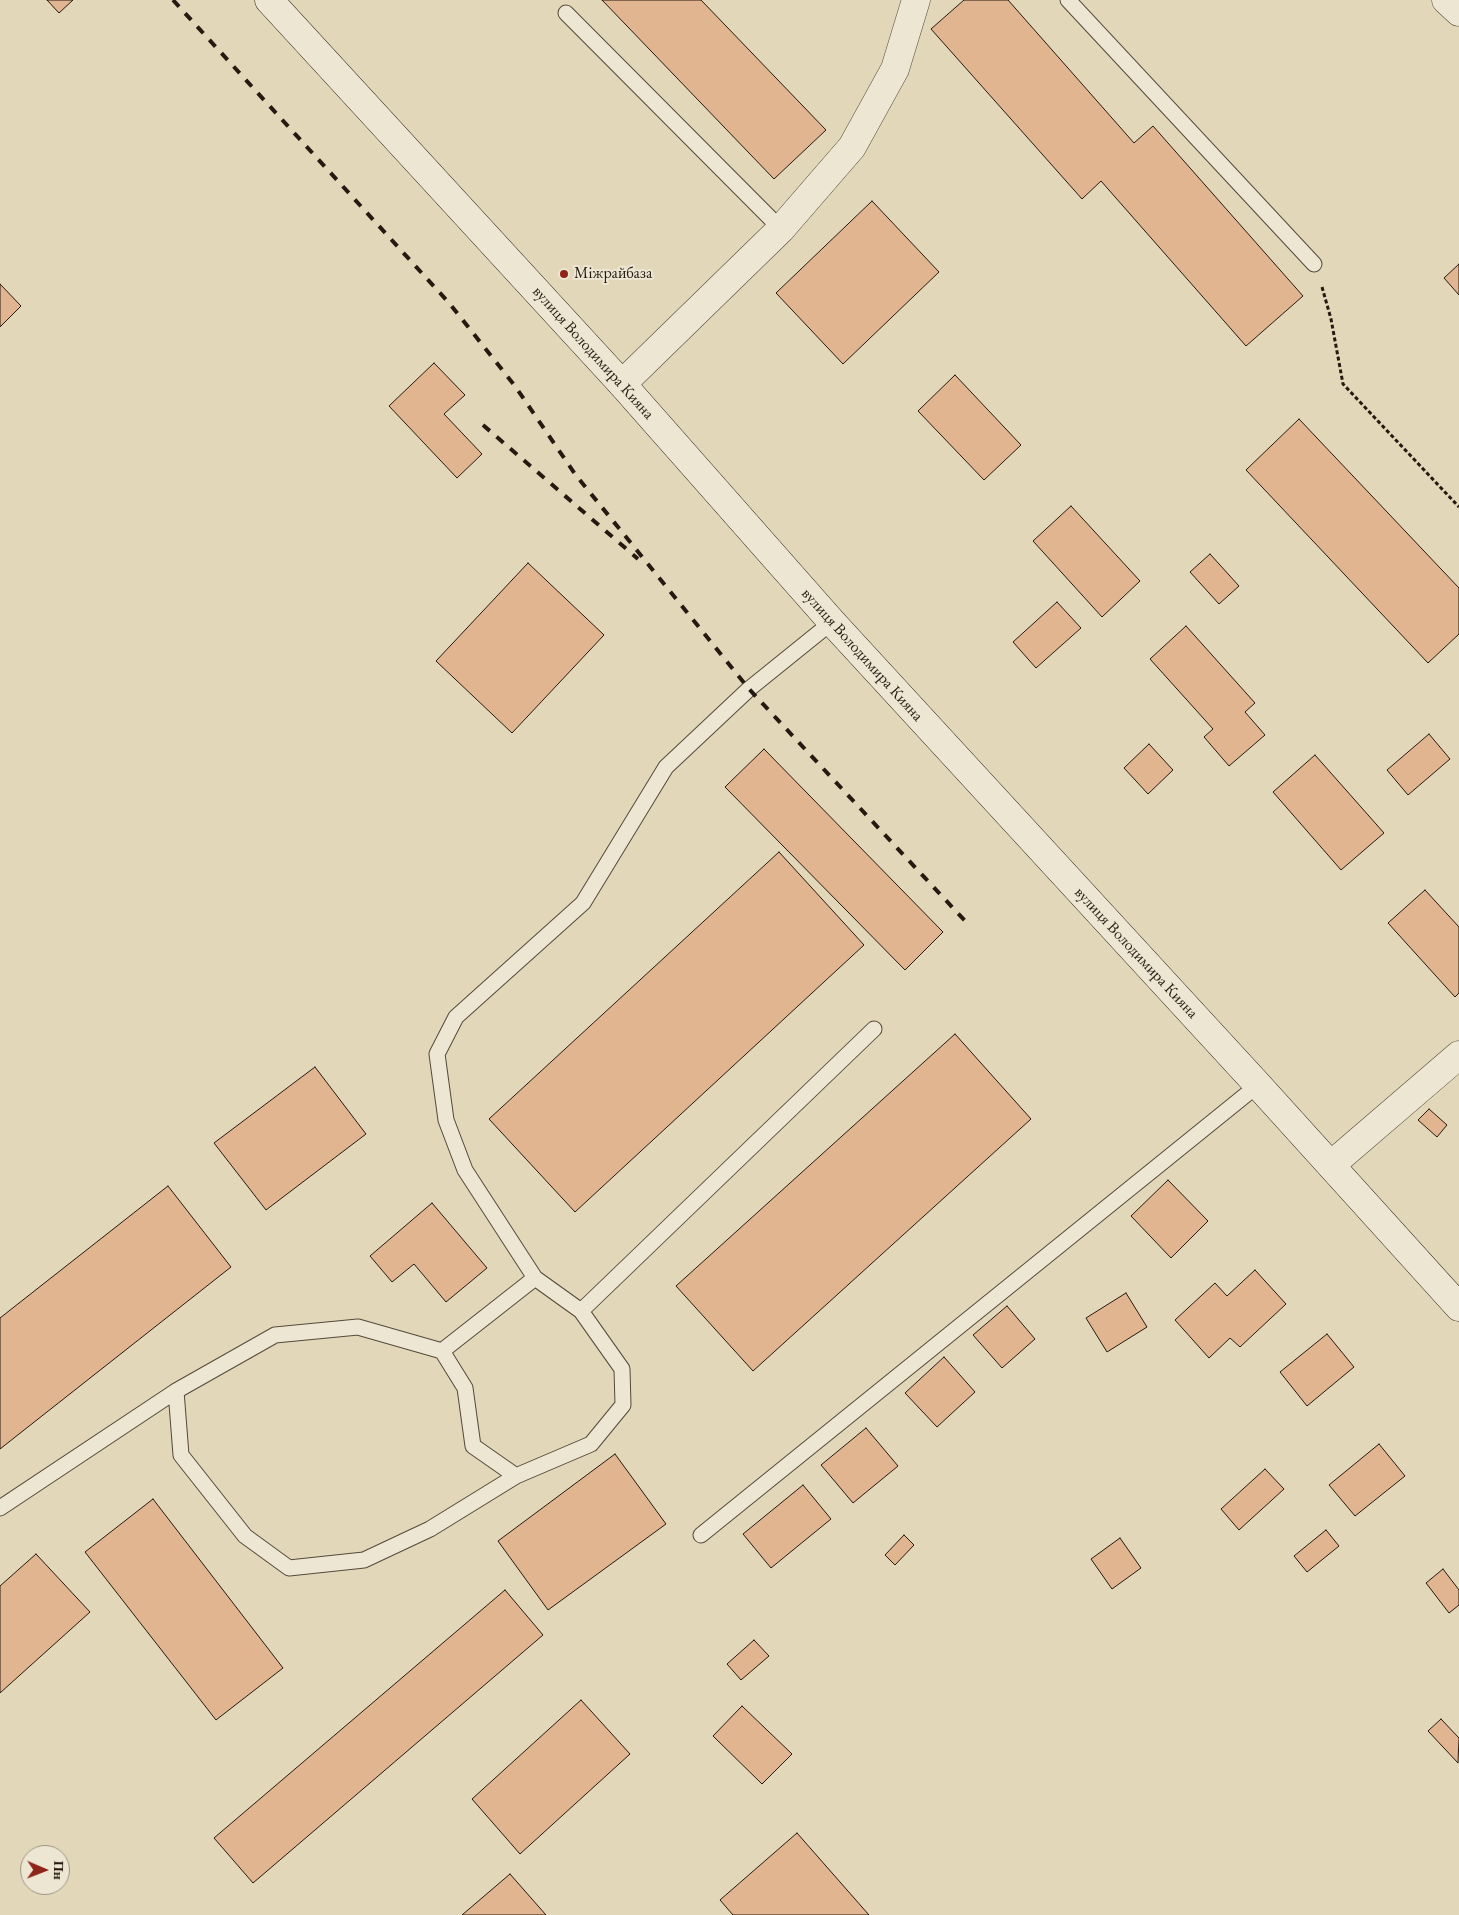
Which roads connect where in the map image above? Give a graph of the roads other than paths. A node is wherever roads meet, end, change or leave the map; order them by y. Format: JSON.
{"nodes":[{"id":1,"x":269,"y":0,"type":"edge"},
{"id":2,"x":916,"y":0,"type":"edge"},
{"id":3,"x":1068,"y":0,"type":"edge"},
{"id":4,"x":1446,"y":0,"type":"edge"},
{"id":5,"x":1459,"y":12,"type":"edge"},
{"id":6,"x":566,"y":13,"type":"dead end"},
{"id":7,"x":780,"y":229,"type":"junction"},
{"id":8,"x":1314,"y":264,"type":"road end"},
{"id":9,"x":622,"y":384,"type":"junction"},
{"id":10,"x":832,"y":622,"type":"junction"},
{"id":11,"x":874,"y":1029,"type":"dead end"},
{"id":12,"x":1457,"y":1058,"type":"edge"},
{"id":13,"x":1258,"y":1085,"type":"junction"},
{"id":14,"x":1331,"y":1165,"type":"junction"},
{"id":15,"x":535,"y":1278,"type":"junction"},
{"id":16,"x":1459,"y":1306,"type":"edge"},
{"id":17,"x":581,"y":1311,"type":"junction"},
{"id":18,"x":442,"y":1351,"type":"junction"},
{"id":19,"x":176,"y":1391,"type":"junction"},
{"id":20,"x":516,"y":1476,"type":"junction"},
{"id":21,"x":0,"y":1508,"type":"edge"},
{"id":22,"x":701,"y":1535,"type":"dead end"}],
"edges":[{"from":1,"to":9,"type":"main road","name":"вулиця Володимира Кияна"},
{"from":2,"to":7,"type":"main road"},
{"from":3,"to":8,"type":"lane"},
{"from":4,"to":5,"type":"main road"},
{"from":6,"to":7,"type":"lane"},
{"from":7,"to":9,"type":"main road"},
{"from":9,"to":10,"type":"main road","name":"вулиця Володимира Кияна"},
{"from":10,"to":13,"type":"main road","name":"вулиця Володимира Кияна"},
{"from":10,"to":15,"type":"lane"},
{"from":11,"to":17,"type":"lane"},
{"from":12,"to":14,"type":"main road"},
{"from":13,"to":14,"type":"main road","name":"вулиця Володимира Кияна"},
{"from":13,"to":22,"type":"lane"},
{"from":14,"to":16,"type":"main road","name":"вулиця Володимира Кияна"},
{"from":15,"to":17,"type":"lane"},
{"from":15,"to":18,"type":"lane"},
{"from":17,"to":20,"type":"lane"},
{"from":18,"to":19,"type":"lane"},
{"from":18,"to":20,"type":"lane"},
{"from":19,"to":20,"type":"lane"},
{"from":19,"to":21,"type":"lane"}]}
